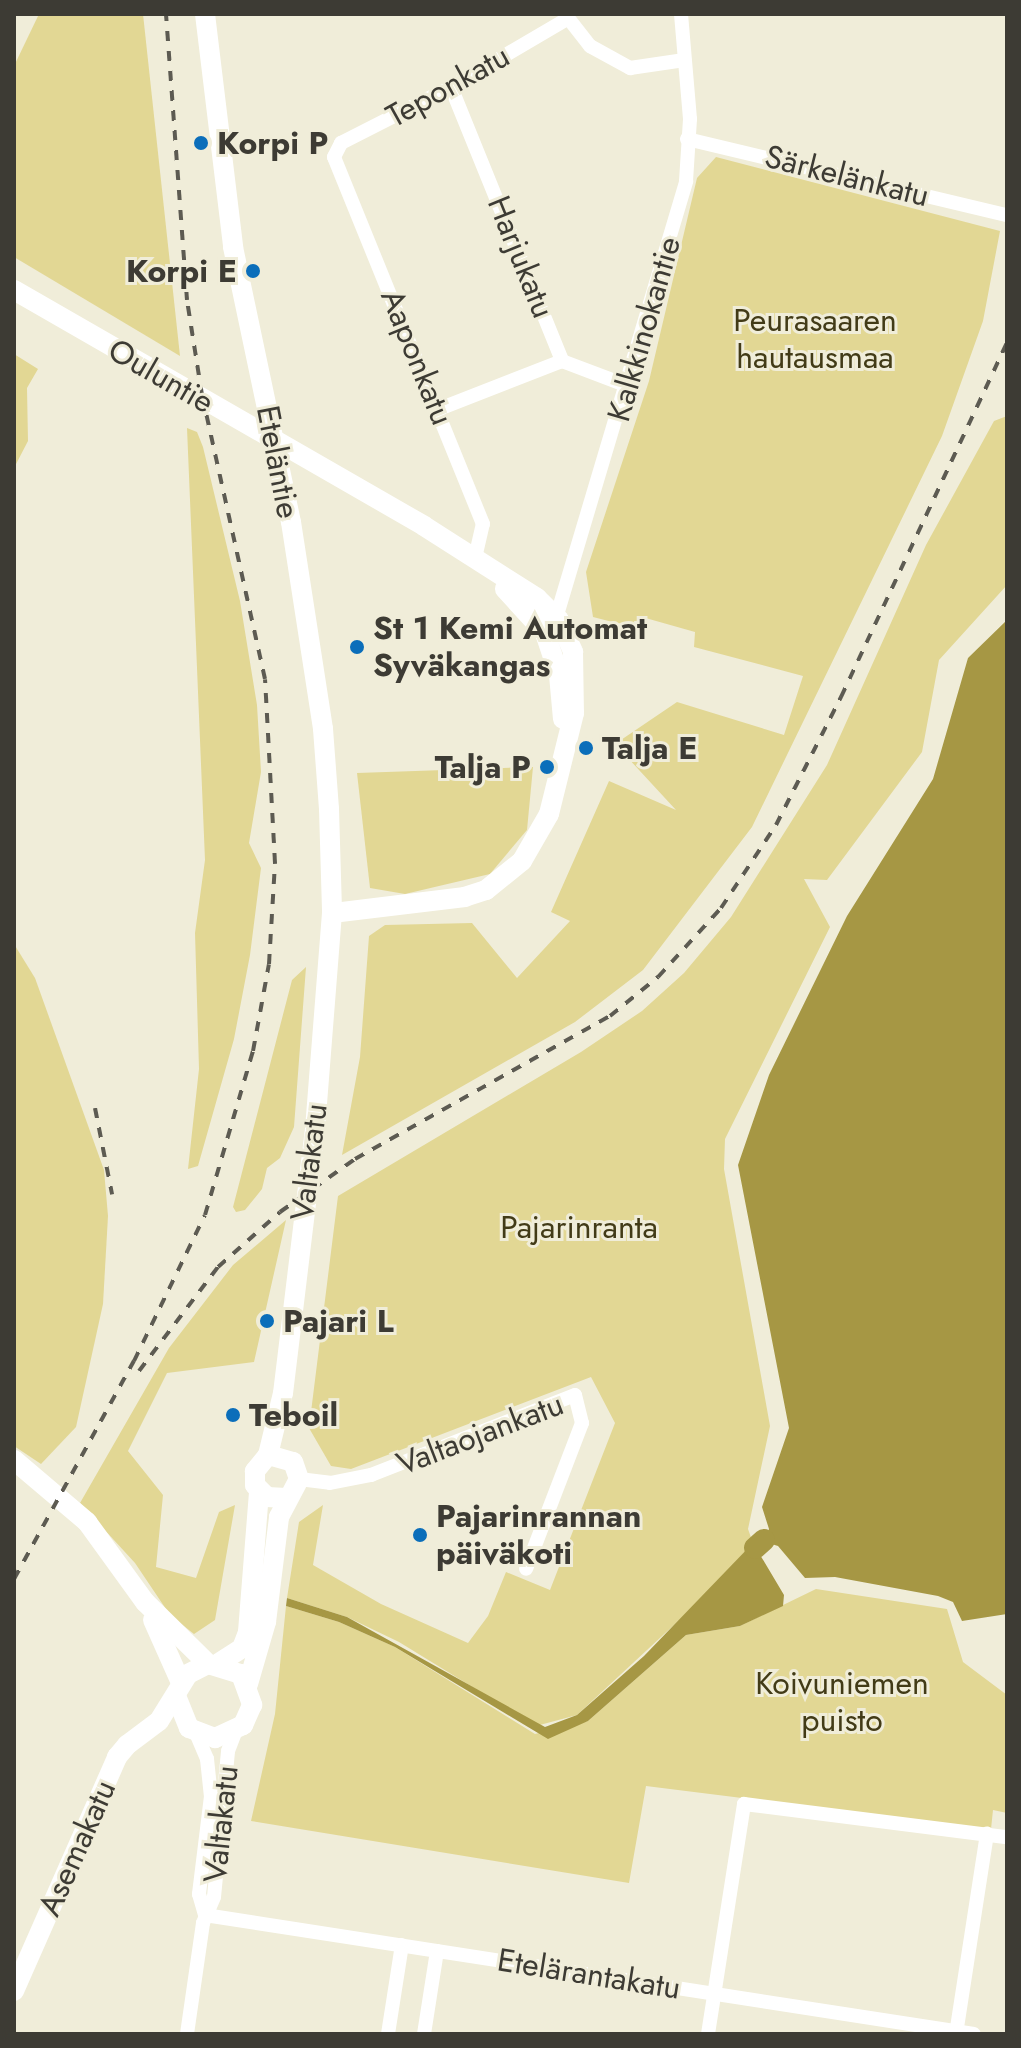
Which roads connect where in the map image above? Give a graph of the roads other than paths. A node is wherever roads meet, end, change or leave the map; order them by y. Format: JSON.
{"nodes":[{"id":1,"x":205,"y":14,"type":"edge"},
{"id":2,"x":681,"y":14,"type":"edge"},
{"id":3,"x":566,"y":16,"type":"edge"},
{"id":4,"x":684,"y":60,"type":"junction"},
{"id":5,"x":451,"y":87,"type":"junction"},
{"id":6,"x":687,"y":139,"type":"junction"},
{"id":7,"x":334,"y":157,"type":"joint"},
{"id":8,"x":1007,"y":215,"type":"edge"},
{"id":9,"x":14,"y":290,"type":"edge"},
{"id":10,"x":562,"y":361,"type":"junction"},
{"id":11,"x":628,"y":386,"type":"junction"},
{"id":12,"x":439,"y":409,"type":"junction"},
{"id":13,"x":475,"y":558,"type":"junction"},
{"id":14,"x":552,"y":627,"type":"junction"},
{"id":15,"x":332,"y":913,"type":"junction"},
{"id":16,"x":280,"y":1409,"type":"junction"},
{"id":17,"x":268,"y":1455,"type":"junction"},
{"id":18,"x":14,"y":1460,"type":"edge"},
{"id":19,"x":296,"y":1470,"type":"junction"},
{"id":20,"x":259,"y":1492,"type":"junction"},
{"id":21,"x":286,"y":1498,"type":"junction"},
{"id":22,"x":526,"y":1569,"type":"dead end"},
{"id":23,"x":145,"y":1602,"type":"junction"},
{"id":24,"x":214,"y":1663,"type":"junction"},
{"id":25,"x":248,"y":1684,"type":"junction"},
{"id":26,"x":179,"y":1691,"type":"junction"},
{"id":27,"x":159,"y":1721,"type":"junction"},
{"id":28,"x":190,"y":1728,"type":"junction"},
{"id":29,"x":235,"y":1733,"type":"junction"},
{"id":30,"x":987,"y":1833,"type":"junction"},
{"id":31,"x":1007,"y":1837,"type":"edge"},
{"id":32,"x":205,"y":1915,"type":"junction"},
{"id":33,"x":402,"y":1945,"type":"junction"},
{"id":34,"x":437,"y":1951,"type":"junction"},
{"id":35,"x":14,"y":1991,"type":"edge"},
{"id":36,"x":714,"y":1994,"type":"junction"},
{"id":37,"x":919,"y":2030,"type":"edge"},
{"id":38,"x":956,"y":2032,"type":"edge"},
{"id":39,"x":187,"y":2034,"type":"edge"},
{"id":40,"x":388,"y":2034,"type":"edge"},
{"id":41,"x":424,"y":2034,"type":"edge"},
{"id":42,"x":708,"y":2034,"type":"edge"},
{"id":43,"x":974,"y":2034,"type":"edge"}],
"edges":[{"from":1,"to":15,"type":"main road","name":"Eteläntie"},
{"from":2,"to":4,"type":"street","name":"Kalkkinokantie"},
{"from":3,"to":4,"type":"street"},
{"from":3,"to":5,"type":"street","name":"Teponkatu"},
{"from":4,"to":6,"type":"street","name":"Kalkkinokantie"},
{"from":5,"to":7,"type":"street","name":"Teponkatu"},
{"from":5,"to":10,"type":"street","name":"Harjukatu"},
{"from":6,"to":8,"type":"street","name":"Särkelänkatu"},
{"from":6,"to":11,"type":"street","name":"Kalkkinokantie"},
{"from":7,"to":12,"type":"street","name":"Aaponkatu"},
{"from":9,"to":13,"type":"main road","name":"Ouluntie"},
{"from":10,"to":11,"type":"street","name":"Harjukatu"},
{"from":10,"to":12,"type":"street"},
{"from":11,"to":14,"type":"street","name":"Kalkkinokantie"},
{"from":12,"to":13,"type":"street","name":"Aaponkatu"},
{"from":13,"to":14,"type":"main road","name":"Ouluntie"},
{"from":14,"to":15,"type":"main road","name":"Ouluntie"},
{"from":15,"to":16,"type":"main road","name":"Valtakatu"},
{"from":16,"to":17,"type":"main road","name":"Valtakatu"},
{"from":16,"to":19,"type":"main road","name":"Valtakatu"},
{"from":17,"to":19,"type":"main road"},
{"from":17,"to":20,"type":"main road","name":"Valtakatu"},
{"from":18,"to":23,"type":"main road"},
{"from":19,"to":21,"type":"main road"},
{"from":19,"to":22,"type":"street","name":"Valtaojankatu"},
{"from":20,"to":21,"type":"main road"},
{"from":20,"to":24,"type":"main road"},
{"from":21,"to":25,"type":"main road"},
{"from":23,"to":24,"type":"main road"},
{"from":23,"to":26,"type":"main road"},
{"from":24,"to":25,"type":"main road"},
{"from":24,"to":26,"type":"main road"},
{"from":25,"to":29,"type":"main road"},
{"from":26,"to":27,"type":"main road","name":"Asemakatu"},
{"from":26,"to":28,"type":"main road"},
{"from":27,"to":28,"type":"main road"},
{"from":27,"to":35,"type":"main road","name":"Asemakatu"},
{"from":28,"to":29,"type":"main road"},
{"from":28,"to":32,"type":"street","name":"Valtakatu"},
{"from":29,"to":32,"type":"street","name":"Valtakatu"},
{"from":30,"to":31,"type":"street"},
{"from":30,"to":36,"type":"street"},
{"from":30,"to":38,"type":"street"},
{"from":32,"to":33,"type":"street","name":"Etelärantakatu"},
{"from":32,"to":39,"type":"street","name":"Valtakatu"},
{"from":33,"to":34,"type":"street","name":"Etelärantakatu"},
{"from":33,"to":40,"type":"street"},
{"from":34,"to":36,"type":"street","name":"Etelärantakatu"},
{"from":34,"to":41,"type":"street"},
{"from":36,"to":37,"type":"street","name":"Etelärantakatu"},
{"from":36,"to":42,"type":"street"},
{"from":37,"to":38,"type":"street","name":"Etelärantakatu"},
{"from":38,"to":43,"type":"street","name":"Etelärantakatu"}]}
